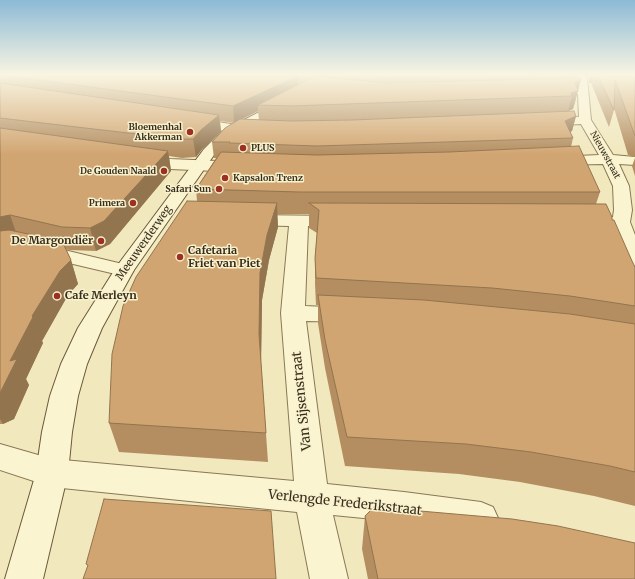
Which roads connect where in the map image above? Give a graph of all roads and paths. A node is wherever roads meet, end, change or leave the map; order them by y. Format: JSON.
{"nodes":[{"id":1,"x":287,"y":101,"type":"edge"},
{"id":2,"x":583,"y":101,"type":"edge"},
{"id":3,"x":182,"y":120,"type":"edge"},
{"id":4,"x":584,"y":120,"type":"junction"},
{"id":5,"x":530,"y":122,"type":"edge"},
{"id":6,"x":237,"y":128,"type":"junction"},
{"id":7,"x":268,"y":130,"type":"edge"},
{"id":8,"x":124,"y":158,"type":"edge"},
{"id":9,"x":607,"y":159,"type":"junction"},
{"id":10,"x":635,"y":160,"type":"edge"},
{"id":11,"x":542,"y":162,"type":"edge"},
{"id":12,"x":199,"y":166,"type":"junction"},
{"id":13,"x":256,"y":167,"type":"edge"},
{"id":14,"x":163,"y":217,"type":"junction"},
{"id":15,"x":185,"y":218,"type":"edge"},
{"id":16,"x":231,"y":219,"type":"edge"},
{"id":17,"x":299,"y":221,"type":"junction"},
{"id":18,"x":354,"y":221,"type":"edge"},
{"id":19,"x":566,"y":222,"type":"edge"},
{"id":20,"x":621,"y":222,"type":"junction"},
{"id":21,"x":0,"y":248,"type":"edge"},
{"id":22,"x":635,"y":262,"type":"edge"},
{"id":23,"x":124,"y":270,"type":"junction"},
{"id":24,"x":293,"y":313,"type":"junction"},
{"id":25,"x":370,"y":316,"type":"edge"},
{"id":26,"x":0,"y":457,"type":"edge"},
{"id":27,"x":52,"y":473,"type":"junction"},
{"id":28,"x":312,"y":500,"type":"junction"},
{"id":29,"x":514,"y":523,"type":"edge"},
{"id":30,"x":24,"y":579,"type":"edge"},
{"id":31,"x":329,"y":579,"type":"edge"}],
"edges":[{"from":1,"to":6,"type":"street","name":"Meeuwerderweg"},
{"from":2,"to":4,"type":"street","name":"Nieuwstraat"},
{"from":3,"to":6,"type":"street"},
{"from":4,"to":5,"type":"street"},
{"from":4,"to":9,"type":"street","name":"Nieuwstraat"},
{"from":6,"to":7,"type":"street"},
{"from":6,"to":12,"type":"street","name":"Meeuwerderweg"},
{"from":8,"to":12,"type":"street"},
{"from":9,"to":10,"type":"street"},
{"from":9,"to":11,"type":"street"},
{"from":9,"to":20,"type":"street","name":"Nieuwstraat"},
{"from":12,"to":13,"type":"street"},
{"from":12,"to":14,"type":"street","name":"Meeuwerderweg"},
{"from":14,"to":15,"type":"street"},
{"from":14,"to":23,"type":"street","name":"Meeuwerderweg"},
{"from":16,"to":17,"type":"street"},
{"from":17,"to":18,"type":"street"},
{"from":17,"to":24,"type":"street","name":"Van Sijsenstraat"},
{"from":19,"to":20,"type":"street"},
{"from":20,"to":22,"type":"street","name":"Nieuwstraat"},
{"from":21,"to":23,"type":"street"},
{"from":23,"to":27,"type":"street","name":"Meeuwerderweg"},
{"from":24,"to":25,"type":"street"},
{"from":24,"to":28,"type":"street","name":"Van Sijsenstraat"},
{"from":26,"to":27,"type":"street","name":"Verlengde Frederikstraat"},
{"from":27,"to":28,"type":"street","name":"Verlengde Frederikstraat"},
{"from":27,"to":30,"type":"street","name":"Meeuwerderweg"},
{"from":28,"to":29,"type":"street","name":"Verlengde Frederikstraat"},
{"from":28,"to":31,"type":"street","name":"Van Sijsenstraat"}]}
